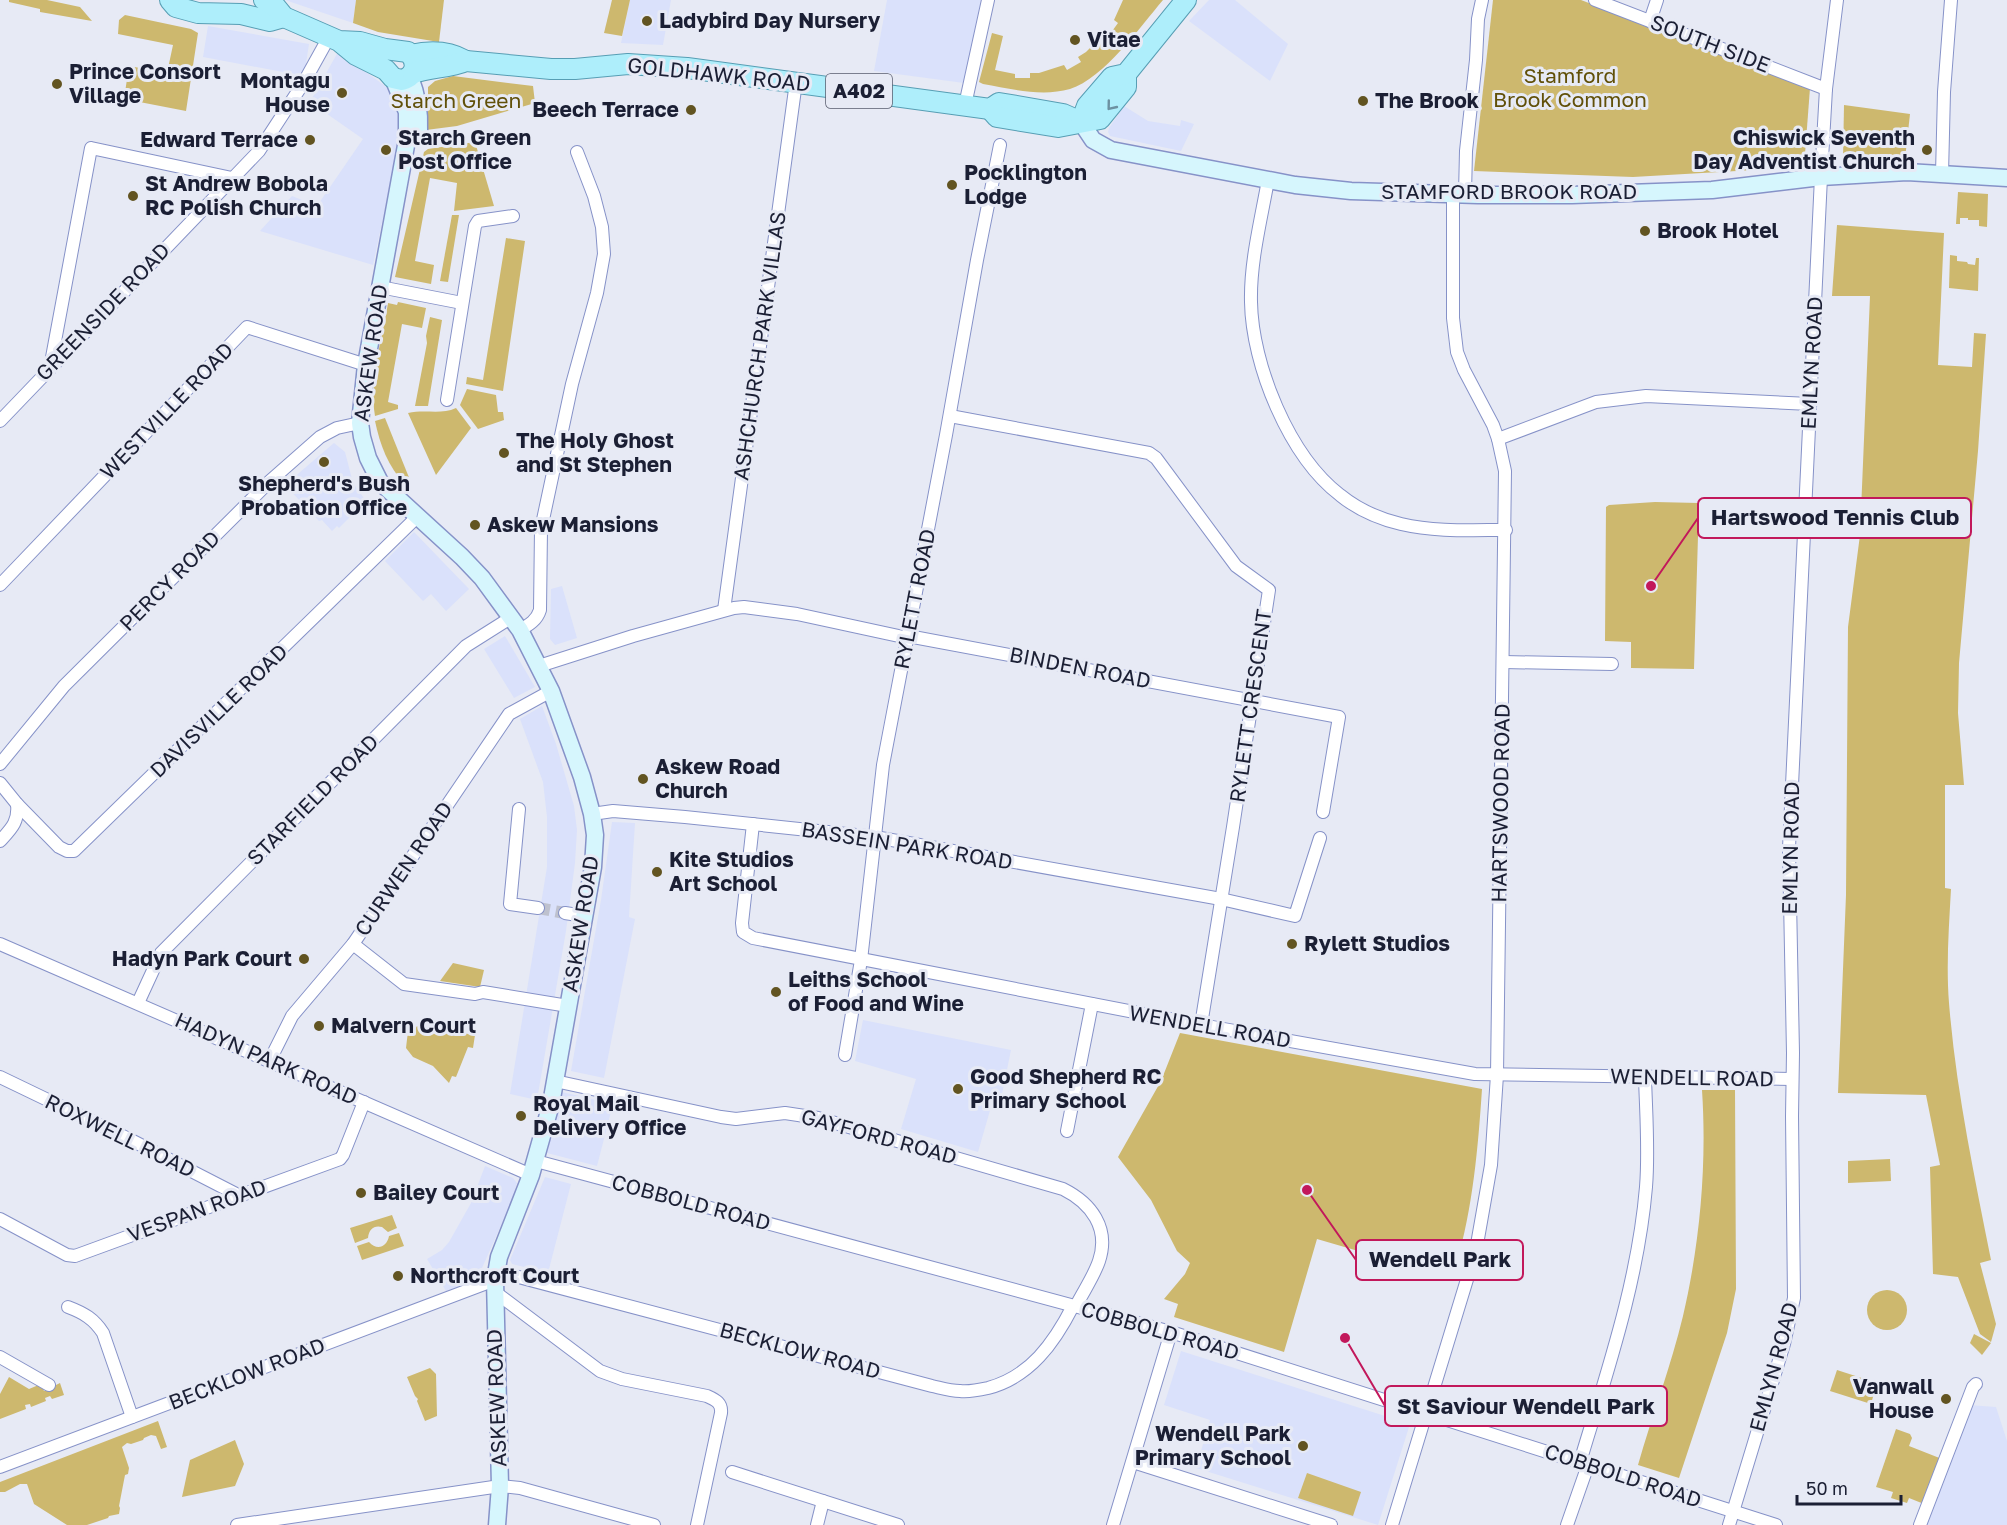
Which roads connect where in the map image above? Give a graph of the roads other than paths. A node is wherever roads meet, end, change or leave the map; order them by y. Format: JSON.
{"nodes":[{"id":1,"x":170,"y":0,"type":"edge"},
{"id":2,"x":259,"y":0,"type":"edge"},
{"id":3,"x":264,"y":0,"type":"edge"},
{"id":4,"x":1186,"y":0,"type":"edge"},
{"id":5,"x":1482,"y":0,"type":"edge"},
{"id":6,"x":1595,"y":0,"type":"edge"},
{"id":7,"x":1657,"y":0,"type":"edge"},
{"id":8,"x":1837,"y":0,"type":"edge"},
{"id":9,"x":1951,"y":0,"type":"edge"},
{"id":10,"x":990,"y":8,"type":"edge"},
{"id":11,"x":239,"y":10,"type":"edge"},
{"id":12,"x":284,"y":17,"type":"junction"},
{"id":13,"x":1650,"y":21,"type":"junction"},
{"id":14,"x":334,"y":39,"type":"junction"},
{"id":15,"x":402,"y":67,"type":"junction"},
{"id":16,"x":796,"y":82,"type":"junction"},
{"id":17,"x":1826,"y":88,"type":"junction"},
{"id":18,"x":965,"y":105,"type":"junction"},
{"id":19,"x":1081,"y":122,"type":"junction"},
{"id":20,"x":1000,"y":145,"type":"dead end"},
{"id":21,"x":577,"y":152,"type":"dead end"},
{"id":22,"x":1947,"y":174,"type":"junction"},
{"id":23,"x":1821,"y":177,"type":"junction"},
{"id":24,"x":232,"y":178,"type":"junction"},
{"id":25,"x":2007,"y":178,"type":"edge"},
{"id":26,"x":1268,"y":180,"type":"junction"},
{"id":27,"x":1459,"y":194,"type":"junction"},
{"id":28,"x":513,"y":216,"type":"dead end"},
{"id":29,"x":380,"y":287,"type":"junction"},
{"id":30,"x":462,"y":303,"type":"junction"},
{"id":31,"x":366,"y":365,"type":"junction"},
{"id":32,"x":50,"y":368,"type":"junction"},
{"id":33,"x":447,"y":400,"type":"dead end"},
{"id":34,"x":1810,"y":404,"type":"junction"},
{"id":35,"x":950,"y":416,"type":"junction"},
{"id":36,"x":0,"y":421,"type":"edge"},
{"id":37,"x":360,"y":423,"type":"junction"},
{"id":38,"x":1498,"y":438,"type":"junction"},
{"id":39,"x":417,"y":517,"type":"junction"},
{"id":40,"x":1506,"y":530,"type":"junction"},
{"id":41,"x":0,"y":585,"type":"edge"},
{"id":42,"x":724,"y":610,"type":"junction"},
{"id":43,"x":516,"y":624,"type":"junction"},
{"id":44,"x":908,"y":637,"type":"junction"},
{"id":45,"x":1504,"y":662,"type":"junction"},
{"id":46,"x":1612,"y":664,"type":"dead end"},
{"id":47,"x":539,"y":666,"type":"junction"},
{"id":48,"x":551,"y":691,"type":"junction"},
{"id":49,"x":1252,"y":701,"type":"junction"},
{"id":50,"x":0,"y":764,"type":"edge"},
{"id":51,"x":0,"y":783,"type":"edge"},
{"id":52,"x":17,"y":804,"type":"junction"},
{"id":53,"x":519,"y":809,"type":"dead end"},
{"id":54,"x":1323,"y":812,"type":"dead end"},
{"id":55,"x":592,"y":814,"type":"junction"},
{"id":56,"x":753,"y":824,"type":"junction"},
{"id":57,"x":875,"y":837,"type":"junction"},
{"id":58,"x":1320,"y":838,"type":"dead end"},
{"id":59,"x":0,"y":841,"type":"edge"},
{"id":60,"x":1221,"y":899,"type":"junction"},
{"id":61,"x":538,"y":909,"type":"tunnel mouth"},
{"id":62,"x":565,"y":913,"type":"tunnel mouth"},
{"id":63,"x":584,"y":916,"type":"junction"},
{"id":64,"x":0,"y":944,"type":"edge"},
{"id":65,"x":353,"y":944,"type":"junction"},
{"id":66,"x":861,"y":960,"type":"junction"},
{"id":67,"x":138,"y":1003,"type":"junction"},
{"id":68,"x":1092,"y":1004,"type":"junction"},
{"id":69,"x":568,"y":1006,"type":"junction"},
{"id":70,"x":1201,"y":1025,"type":"junction"},
{"id":71,"x":845,"y":1055,"type":"dead end"},
{"id":72,"x":269,"y":1062,"type":"junction"},
{"id":73,"x":1497,"y":1075,"type":"junction"},
{"id":74,"x":0,"y":1077,"type":"edge"},
{"id":75,"x":1645,"y":1077,"type":"junction"},
{"id":76,"x":1792,"y":1079,"type":"junction"},
{"id":77,"x":555,"y":1081,"type":"junction"},
{"id":78,"x":364,"y":1102,"type":"junction"},
{"id":79,"x":1067,"y":1131,"type":"dead end"},
{"id":80,"x":534,"y":1168,"type":"junction"},
{"id":81,"x":240,"y":1196,"type":"junction"},
{"id":82,"x":0,"y":1219,"type":"edge"},
{"id":83,"x":495,"y":1281,"type":"junction"},
{"id":84,"x":1074,"y":1306,"type":"junction"},
{"id":85,"x":68,"y":1307,"type":"dead end"},
{"id":86,"x":1171,"y":1332,"type":"junction"},
{"id":87,"x":0,"y":1357,"type":"edge"},
{"id":88,"x":1976,"y":1384,"type":"dead end"},
{"id":89,"x":49,"y":1385,"type":"dead end"},
{"id":90,"x":1426,"y":1413,"type":"junction"},
{"id":91,"x":132,"y":1417,"type":"junction"},
{"id":92,"x":1132,"y":1462,"type":"junction"},
{"id":93,"x":1584,"y":1464,"type":"junction"},
{"id":94,"x":0,"y":1467,"type":"edge"},
{"id":95,"x":732,"y":1472,"type":"dead end"},
{"id":96,"x":500,"y":1486,"type":"junction"},
{"id":97,"x":823,"y":1501,"type":"junction"},
{"id":98,"x":1734,"y":1511,"type":"junction"},
{"id":99,"x":293,"y":1520,"type":"edge"},
{"id":100,"x":237,"y":1525,"type":"edge"},
{"id":101,"x":497,"y":1525,"type":"edge"},
{"id":102,"x":654,"y":1525,"type":"edge"},
{"id":103,"x":697,"y":1525,"type":"edge"},
{"id":104,"x":817,"y":1525,"type":"edge"},
{"id":105,"x":898,"y":1525,"type":"edge"},
{"id":106,"x":1113,"y":1525,"type":"edge"},
{"id":107,"x":1331,"y":1525,"type":"edge"},
{"id":108,"x":1392,"y":1525,"type":"edge"},
{"id":109,"x":1567,"y":1525,"type":"edge"},
{"id":110,"x":1729,"y":1525,"type":"edge"},
{"id":111,"x":1776,"y":1525,"type":"edge"},
{"id":112,"x":1920,"y":1525,"type":"edge"}],
"edges":[{"from":1,"to":11,"type":"main road"},
{"from":2,"to":11,"type":"main road"},
{"from":3,"to":12,"type":"main road"},
{"from":4,"to":19,"type":"main road"},
{"from":5,"to":27,"type":"street","name":"HARTSWOOD ROAD"},
{"from":6,"to":13,"type":"street","name":"SOUTH SIDE"},
{"from":7,"to":13,"type":"street"},
{"from":8,"to":17,"type":"street","name":"EMLYN ROAD"},
{"from":9,"to":22,"type":"street"},
{"from":10,"to":18,"type":"street"},
{"from":11,"to":12,"type":"main road"},
{"from":12,"to":14,"type":"main road"},
{"from":13,"to":17,"type":"street","name":"SOUTH SIDE"},
{"from":14,"to":15,"type":"main road"},
{"from":14,"to":24,"type":"street","name":"GREENSIDE ROAD"},
{"from":15,"to":16,"type":"main road","name":"GOLDHAWK ROAD","number":"A402"},
{"from":15,"to":29,"type":"main road","name":"ASKEW ROAD"},
{"from":16,"to":18,"type":"main road","name":"GOLDHAWK ROAD","number":"A402"},
{"from":16,"to":42,"type":"street","name":"ASHCHURCH PARK VILLAS"},
{"from":17,"to":23,"type":"street","name":"EMLYN ROAD"},
{"from":18,"to":19,"type":"main road","name":"GOLDHAWK ROAD","number":"A402"},
{"from":19,"to":26,"type":"main road","name":"STAMFORD BROOK ROAD"},
{"from":20,"to":35,"type":"street","name":"RYLETT ROAD"},
{"from":21,"to":43,"type":"street","name":"STARFIELD ROAD"},
{"from":22,"to":23,"type":"main road","name":"STAMFORD BROOK ROAD"},
{"from":22,"to":25,"type":"main road","name":"STAMFORD BROOK ROAD"},
{"from":23,"to":27,"type":"main road","name":"STAMFORD BROOK ROAD"},
{"from":23,"to":34,"type":"street","name":"EMLYN ROAD"},
{"from":24,"to":32,"type":"street","name":"GREENSIDE ROAD"},
{"from":24,"to":32,"type":"street"},
{"from":26,"to":27,"type":"main road","name":"STAMFORD BROOK ROAD"},
{"from":26,"to":40,"type":"street"},
{"from":27,"to":38,"type":"street","name":"HARTSWOOD ROAD"},
{"from":28,"to":30,"type":"street"},
{"from":29,"to":30,"type":"street"},
{"from":29,"to":31,"type":"main road","name":"ASKEW ROAD"},
{"from":30,"to":33,"type":"street"},
{"from":31,"to":37,"type":"main road","name":"ASKEW ROAD"},
{"from":31,"to":41,"type":"street","name":"WESTVILLE ROAD"},
{"from":32,"to":36,"type":"street","name":"GREENSIDE ROAD"},
{"from":34,"to":38,"type":"street"},
{"from":34,"to":76,"type":"street","name":"EMLYN ROAD"},
{"from":35,"to":44,"type":"street","name":"RYLETT ROAD"},
{"from":35,"to":49,"type":"street","name":"RYLETT CRESCENT"},
{"from":37,"to":39,"type":"main road","name":"ASKEW ROAD"},
{"from":37,"to":50,"type":"street","name":"PERCY ROAD"},
{"from":38,"to":40,"type":"street","name":"HARTSWOOD ROAD"},
{"from":39,"to":43,"type":"main road","name":"ASKEW ROAD"},
{"from":39,"to":52,"type":"street","name":"DAVISVILLE ROAD"},
{"from":40,"to":45,"type":"street","name":"HARTSWOOD ROAD"},
{"from":42,"to":44,"type":"street","name":"BINDEN ROAD"},
{"from":42,"to":47,"type":"street","name":"BINDEN ROAD"},
{"from":43,"to":47,"type":"main road","name":"ASKEW ROAD"},
{"from":43,"to":67,"type":"street","name":"STARFIELD ROAD"},
{"from":44,"to":49,"type":"street","name":"BINDEN ROAD"},
{"from":44,"to":57,"type":"street","name":"RYLETT ROAD"},
{"from":45,"to":46,"type":"street"},
{"from":45,"to":73,"type":"street","name":"HARTSWOOD ROAD"},
{"from":47,"to":48,"type":"main road","name":"ASKEW ROAD"},
{"from":48,"to":55,"type":"main road","name":"ASKEW ROAD"},
{"from":48,"to":65,"type":"street","name":"CURWEN ROAD"},
{"from":49,"to":54,"type":"street","name":"BINDEN ROAD"},
{"from":49,"to":60,"type":"street","name":"RYLETT CRESCENT"},
{"from":51,"to":52,"type":"street"},
{"from":52,"to":59,"type":"street"},
{"from":53,"to":61,"type":"street"},
{"from":55,"to":56,"type":"street","name":"BASSEIN PARK ROAD"},
{"from":55,"to":63,"type":"main road","name":"ASKEW ROAD"},
{"from":56,"to":57,"type":"street","name":"BASSEIN PARK ROAD"},
{"from":56,"to":66,"type":"street","name":"WENDELL ROAD"},
{"from":57,"to":60,"type":"street","name":"BASSEIN PARK ROAD"},
{"from":57,"to":66,"type":"street","name":"RYLETT ROAD"},
{"from":58,"to":60,"type":"street","name":"BASSEIN PARK ROAD"},
{"from":60,"to":70,"type":"street","name":"RYLETT CRESCENT"},
{"from":62,"to":63,"type":"street"},
{"from":63,"to":69,"type":"main road","name":"ASKEW ROAD"},
{"from":64,"to":67,"type":"street","name":"HADYN PARK ROAD"},
{"from":65,"to":69,"type":"street"},
{"from":65,"to":72,"type":"street","name":"CURWEN ROAD"},
{"from":66,"to":68,"type":"street","name":"WENDELL ROAD"},
{"from":66,"to":71,"type":"street","name":"RYLETT ROAD"},
{"from":67,"to":72,"type":"street","name":"HADYN PARK ROAD"},
{"from":68,"to":70,"type":"street","name":"WENDELL ROAD"},
{"from":68,"to":79,"type":"street"},
{"from":69,"to":77,"type":"main road","name":"ASKEW ROAD"},
{"from":70,"to":73,"type":"street","name":"WENDELL ROAD"},
{"from":72,"to":78,"type":"street","name":"HADYN PARK ROAD"},
{"from":73,"to":75,"type":"street","name":"WENDELL ROAD"},
{"from":73,"to":90,"type":"street","name":"HARTSWOOD ROAD"},
{"from":74,"to":81,"type":"street","name":"ROXWELL ROAD"},
{"from":75,"to":76,"type":"street","name":"WENDELL ROAD"},
{"from":75,"to":93,"type":"street"},
{"from":76,"to":98,"type":"street","name":"EMLYN ROAD"},
{"from":77,"to":80,"type":"main road","name":"ASKEW ROAD"},
{"from":77,"to":84,"type":"street","name":"GAYFORD ROAD"},
{"from":78,"to":80,"type":"street","name":"HADYN PARK ROAD"},
{"from":78,"to":81,"type":"street","name":"VESPAN ROAD"},
{"from":80,"to":83,"type":"main road","name":"ASKEW ROAD"},
{"from":80,"to":84,"type":"street","name":"COBBOLD ROAD"},
{"from":81,"to":82,"type":"street","name":"VESPAN ROAD"},
{"from":83,"to":84,"type":"street","name":"BECKLOW ROAD"},
{"from":83,"to":91,"type":"street","name":"BECKLOW ROAD"},
{"from":83,"to":96,"type":"main road","name":"ASKEW ROAD"},
{"from":83,"to":103,"type":"street"},
{"from":84,"to":86,"type":"street","name":"COBBOLD ROAD"},
{"from":85,"to":91,"type":"street"},
{"from":86,"to":90,"type":"street","name":"COBBOLD ROAD"},
{"from":86,"to":92,"type":"street"},
{"from":87,"to":89,"type":"street"},
{"from":88,"to":112,"type":"street"},
{"from":90,"to":93,"type":"street","name":"COBBOLD ROAD"},
{"from":90,"to":108,"type":"street","name":"HARTSWOOD ROAD"},
{"from":91,"to":94,"type":"street","name":"BECKLOW ROAD"},
{"from":92,"to":106,"type":"street"},
{"from":92,"to":107,"type":"street"},
{"from":93,"to":98,"type":"street","name":"COBBOLD ROAD"},
{"from":93,"to":109,"type":"street"},
{"from":95,"to":97,"type":"street"},
{"from":96,"to":99,"type":"street"},
{"from":96,"to":101,"type":"main road","name":"ASKEW ROAD"},
{"from":96,"to":102,"type":"street"},
{"from":97,"to":104,"type":"street"},
{"from":97,"to":105,"type":"street"},
{"from":98,"to":110,"type":"street","name":"EMLYN ROAD"},
{"from":98,"to":111,"type":"street","name":"COBBOLD ROAD"},
{"from":99,"to":100,"type":"street"}]}
